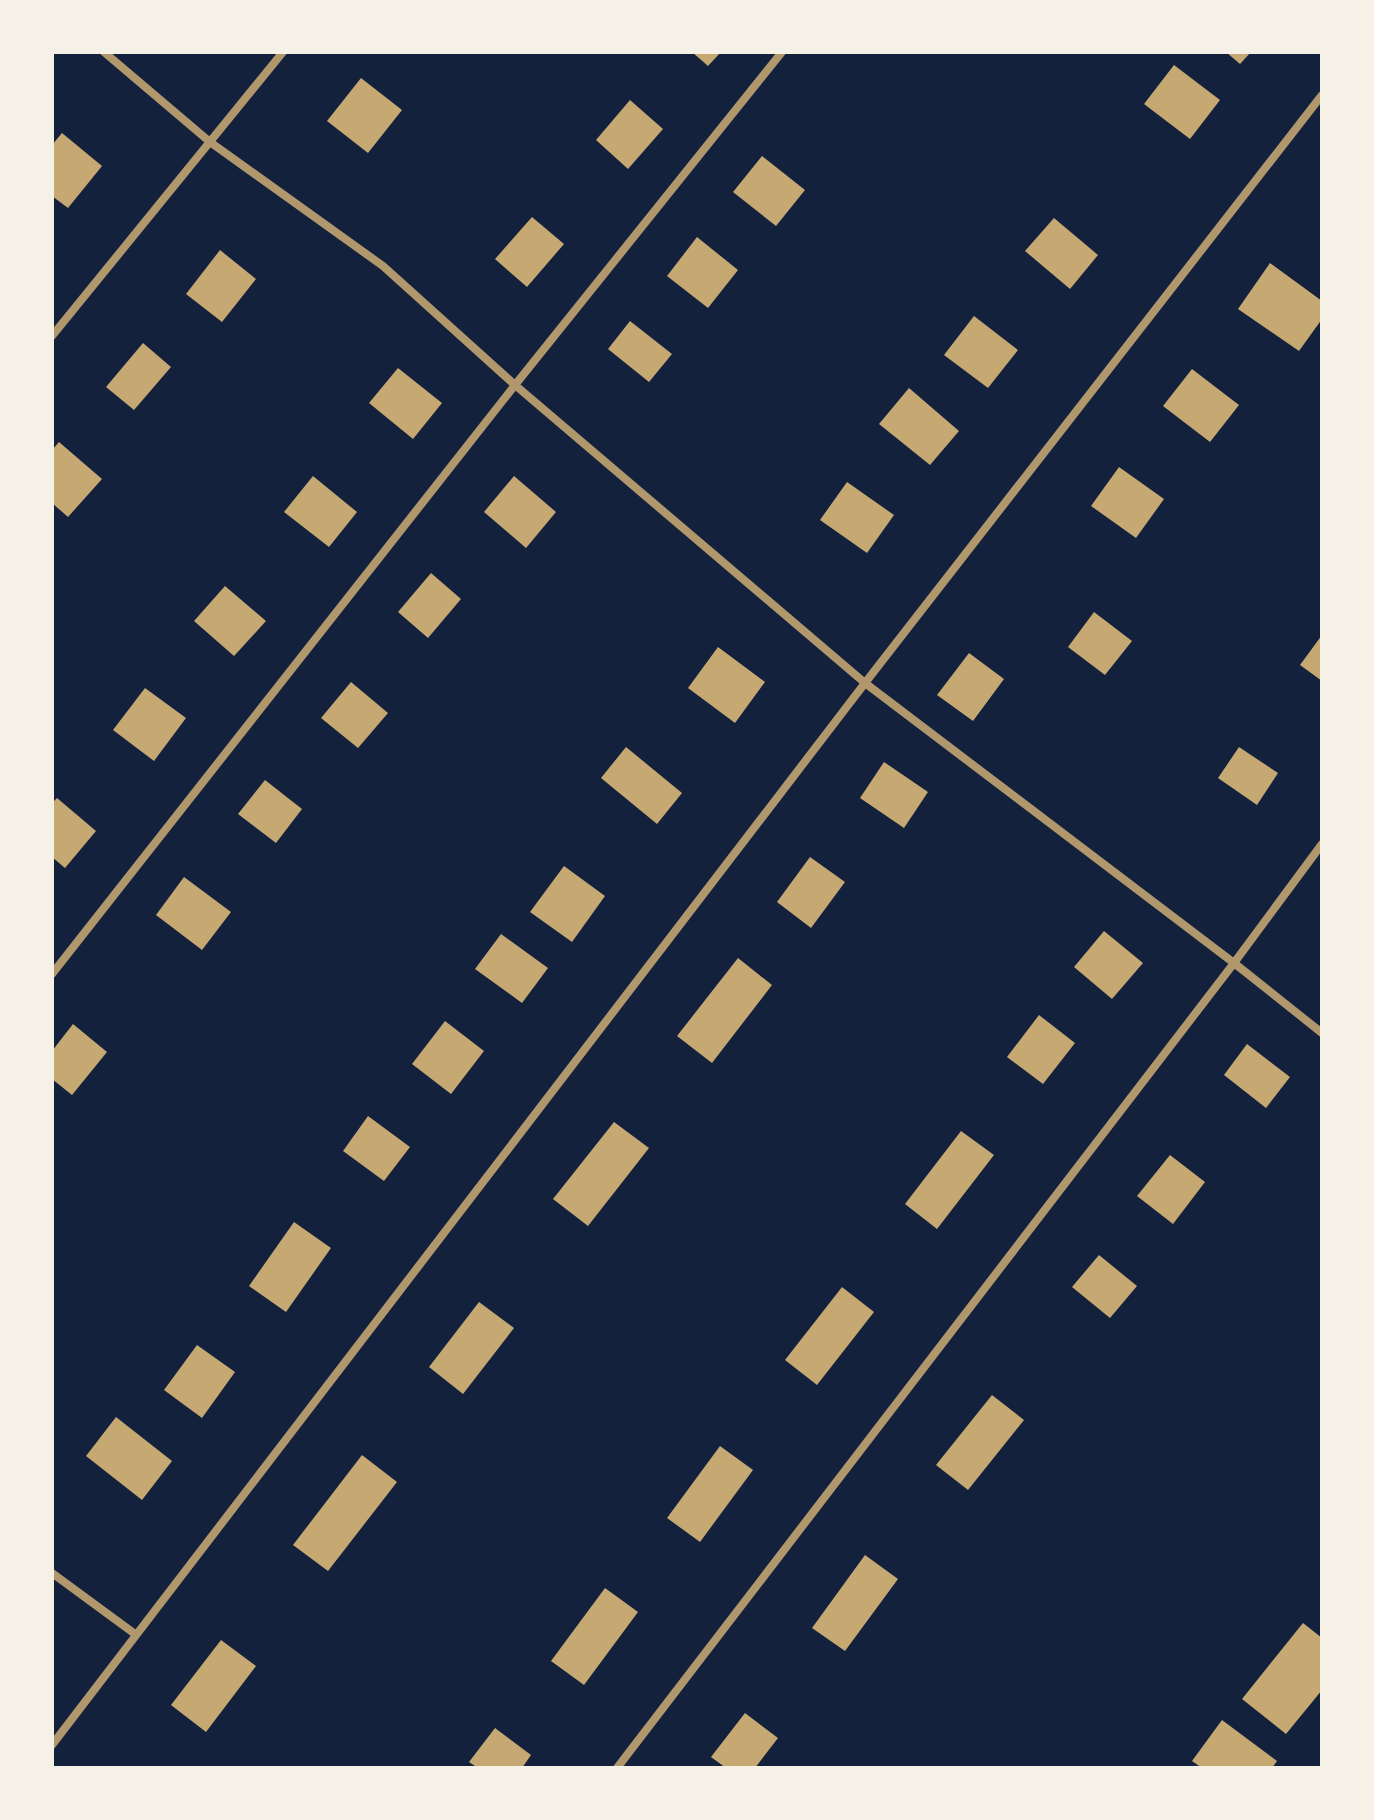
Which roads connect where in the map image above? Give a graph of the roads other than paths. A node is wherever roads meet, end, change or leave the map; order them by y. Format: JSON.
{"nodes":[{"id":1,"x":104,"y":52,"type":"edge"},
{"id":2,"x":283,"y":52,"type":"edge"},
{"id":3,"x":782,"y":52,"type":"edge"},
{"id":4,"x":1322,"y":95,"type":"edge"},
{"id":5,"x":210,"y":142,"type":"junction"},
{"id":6,"x":52,"y":336,"type":"edge"},
{"id":7,"x":515,"y":385,"type":"junction"},
{"id":8,"x":865,"y":683,"type":"junction"},
{"id":9,"x":1322,"y":844,"type":"edge"},
{"id":10,"x":1234,"y":963,"type":"junction"},
{"id":11,"x":52,"y":974,"type":"edge"},
{"id":12,"x":1322,"y":1033,"type":"edge"},
{"id":13,"x":52,"y":1573,"type":"edge"},
{"id":14,"x":135,"y":1634,"type":"junction"},
{"id":15,"x":52,"y":1745,"type":"edge"},
{"id":16,"x":617,"y":1768,"type":"edge"}],
"edges":[{"from":1,"to":5,"type":"street"},
{"from":2,"to":5,"type":"street"},
{"from":3,"to":7,"type":"street"},
{"from":4,"to":8,"type":"street"},
{"from":5,"to":6,"type":"street"},
{"from":5,"to":7,"type":"street"},
{"from":7,"to":8,"type":"street"},
{"from":7,"to":11,"type":"street"},
{"from":8,"to":10,"type":"street"},
{"from":8,"to":14,"type":"street"},
{"from":9,"to":10,"type":"street"},
{"from":10,"to":12,"type":"street"},
{"from":10,"to":16,"type":"street"},
{"from":13,"to":14,"type":"street"},
{"from":14,"to":15,"type":"street"}]}
